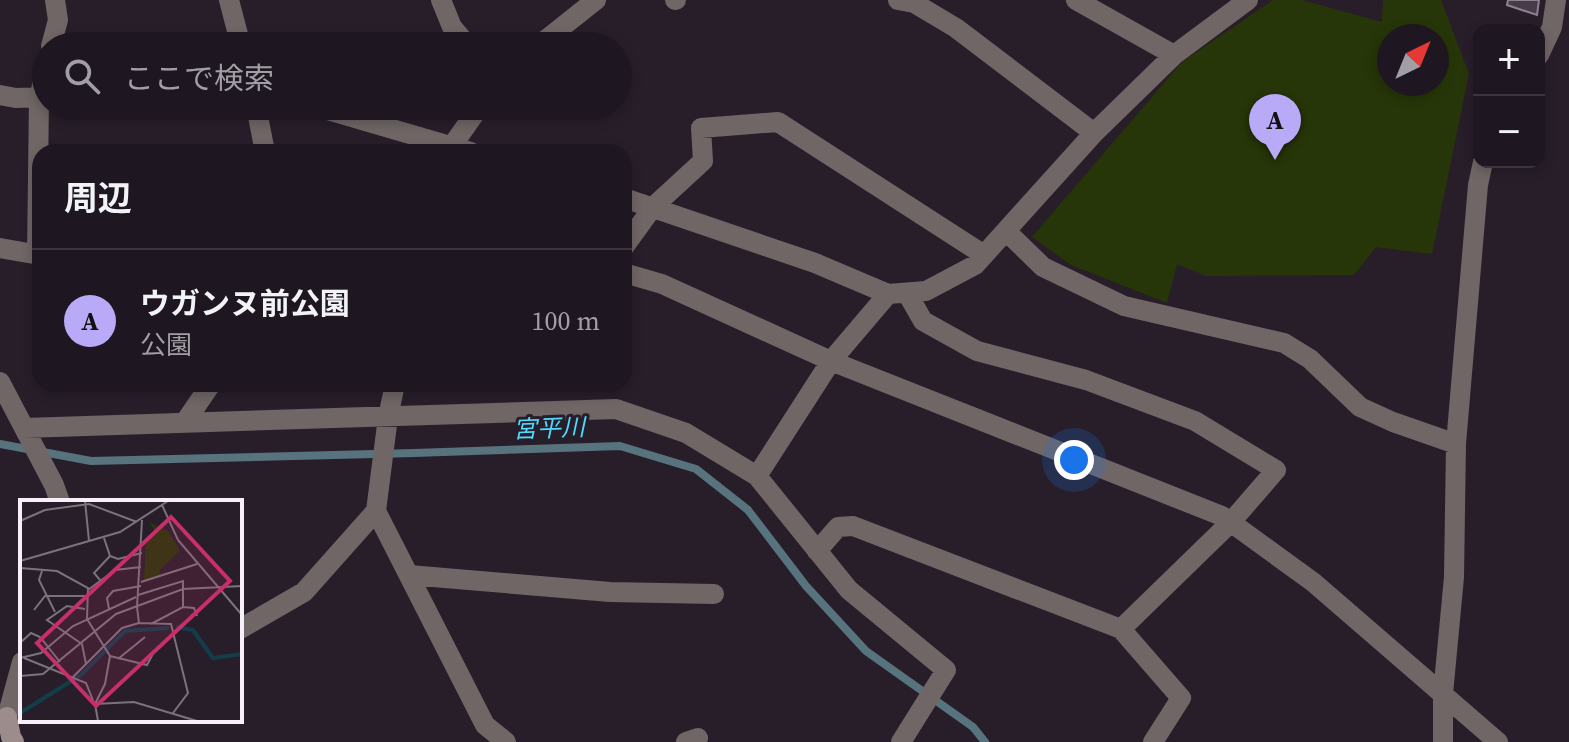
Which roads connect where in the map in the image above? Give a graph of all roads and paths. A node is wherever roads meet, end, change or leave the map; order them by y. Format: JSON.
{"nodes":[{"id":1,"x":55,"y":0,"type":"edge"},
{"id":2,"x":229,"y":0,"type":"edge"},
{"id":3,"x":441,"y":0,"type":"edge"},
{"id":4,"x":898,"y":0,"type":"edge"},
{"id":5,"x":1076,"y":0,"type":"edge"},
{"id":6,"x":1248,"y":0,"type":"edge"},
{"id":7,"x":1556,"y":0,"type":"edge"},
{"id":8,"x":587,"y":3,"type":"edge"},
{"id":9,"x":55,"y":32,"type":"edge"},
{"id":10,"x":237,"y":32,"type":"edge"},
{"id":11,"x":456,"y":32,"type":"edge"},
{"id":12,"x":554,"y":32,"type":"edge"},
{"id":13,"x":1545,"y":42,"type":"edge"},
{"id":14,"x":1174,"y":55,"type":"junction"},
{"id":15,"x":0,"y":95,"type":"edge"},
{"id":16,"x":32,"y":98,"type":"edge"},
{"id":17,"x":42,"y":120,"type":"edge"},
{"id":18,"x":259,"y":120,"type":"edge"},
{"id":19,"x":360,"y":120,"type":"edge"},
{"id":20,"x":473,"y":120,"type":"edge"},
{"id":21,"x":1094,"y":133,"type":"junction"},
{"id":22,"x":42,"y":144,"type":"edge"},
{"id":23,"x":263,"y":144,"type":"edge"},
{"id":24,"x":438,"y":144,"type":"edge"},
{"id":25,"x":461,"y":144,"type":"edge"},
{"id":26,"x":1482,"y":168,"type":"edge"},
{"id":27,"x":632,"y":200,"type":"edge"},
{"id":28,"x":653,"y":207,"type":"junction"},
{"id":29,"x":1006,"y":231,"type":"junction"},
{"id":30,"x":632,"y":236,"type":"edge"},
{"id":31,"x":0,"y":248,"type":"edge"},
{"id":32,"x":32,"y":254,"type":"edge"},
{"id":33,"x":984,"y":255,"type":"junction"},
{"id":34,"x":632,"y":275,"type":"edge"},
{"id":35,"x":898,"y":293,"type":"junction"},
{"id":36,"x":831,"y":361,"type":"junction"},
{"id":37,"x":0,"y":382,"type":"edge"},
{"id":38,"x":206,"y":392,"type":"edge"},
{"id":39,"x":393,"y":392,"type":"edge"},
{"id":40,"x":185,"y":422,"type":"junction"},
{"id":41,"x":386,"y":427,"type":"junction"},
{"id":42,"x":27,"y":434,"type":"junction"},
{"id":43,"x":1456,"y":444,"type":"junction"},
{"id":44,"x":757,"y":476,"type":"junction"},
{"id":45,"x":59,"y":500,"type":"edge"},
{"id":46,"x":376,"y":511,"type":"junction"},
{"id":47,"x":1231,"y":522,"type":"junction"},
{"id":48,"x":817,"y":551,"type":"junction"},
{"id":49,"x":409,"y":575,"type":"junction"},
{"id":50,"x":714,"y":594,"type":"dead end"},
{"id":51,"x":242,"y":628,"type":"edge"},
{"id":52,"x":1121,"y":629,"type":"junction"},
{"id":53,"x":20,"y":671,"type":"edge"},
{"id":54,"x":1443,"y":694,"type":"junction"},
{"id":55,"x":10,"y":718,"type":"edge"},
{"id":56,"x":14,"y":742,"type":"edge"},
{"id":57,"x":506,"y":742,"type":"edge"},
{"id":58,"x":901,"y":742,"type":"edge"},
{"id":59,"x":1153,"y":742,"type":"edge"},
{"id":60,"x":1443,"y":742,"type":"edge"},
{"id":61,"x":1498,"y":742,"type":"edge"}],
"edges":[{"from":1,"to":9,"type":"street"},
{"from":2,"to":10,"type":"street"},
{"from":3,"to":11,"type":"street"},
{"from":4,"to":21,"type":"street"},
{"from":5,"to":14,"type":"street"},
{"from":6,"to":14,"type":"street"},
{"from":7,"to":13,"type":"street"},
{"from":8,"to":12,"type":"street"},
{"from":14,"to":21,"type":"street"},
{"from":15,"to":16,"type":"street"},
{"from":17,"to":22,"type":"street"},
{"from":18,"to":23,"type":"street"},
{"from":19,"to":24,"type":"street"},
{"from":20,"to":25,"type":"street"},
{"from":21,"to":29,"type":"street"},
{"from":26,"to":43,"type":"street"},
{"from":27,"to":28,"type":"street"},
{"from":28,"to":30,"type":"street"},
{"from":28,"to":33,"type":"street"},
{"from":28,"to":35,"type":"street"},
{"from":29,"to":33,"type":"street"},
{"from":29,"to":43,"type":"street"},
{"from":31,"to":32,"type":"street"},
{"from":33,"to":35,"type":"street"},
{"from":34,"to":36,"type":"street"},
{"from":35,"to":36,"type":"street"},
{"from":35,"to":47,"type":"street"},
{"from":36,"to":44,"type":"street"},
{"from":36,"to":47,"type":"street"},
{"from":37,"to":42,"type":"street"},
{"from":38,"to":40,"type":"street"},
{"from":39,"to":41,"type":"street"},
{"from":40,"to":41,"type":"street"},
{"from":40,"to":42,"type":"street"},
{"from":41,"to":44,"type":"street"},
{"from":41,"to":46,"type":"street"},
{"from":42,"to":45,"type":"street"},
{"from":43,"to":54,"type":"street"},
{"from":44,"to":48,"type":"street"},
{"from":46,"to":49,"type":"street"},
{"from":46,"to":51,"type":"street"},
{"from":47,"to":52,"type":"street"},
{"from":47,"to":54,"type":"street"},
{"from":48,"to":52,"type":"street"},
{"from":48,"to":58,"type":"street"},
{"from":49,"to":50,"type":"street"},
{"from":49,"to":57,"type":"street"},
{"from":52,"to":59,"type":"street"},
{"from":53,"to":55,"type":"street"},
{"from":54,"to":60,"type":"street"},
{"from":54,"to":61,"type":"street"},
{"from":55,"to":56,"type":"street"}]}
